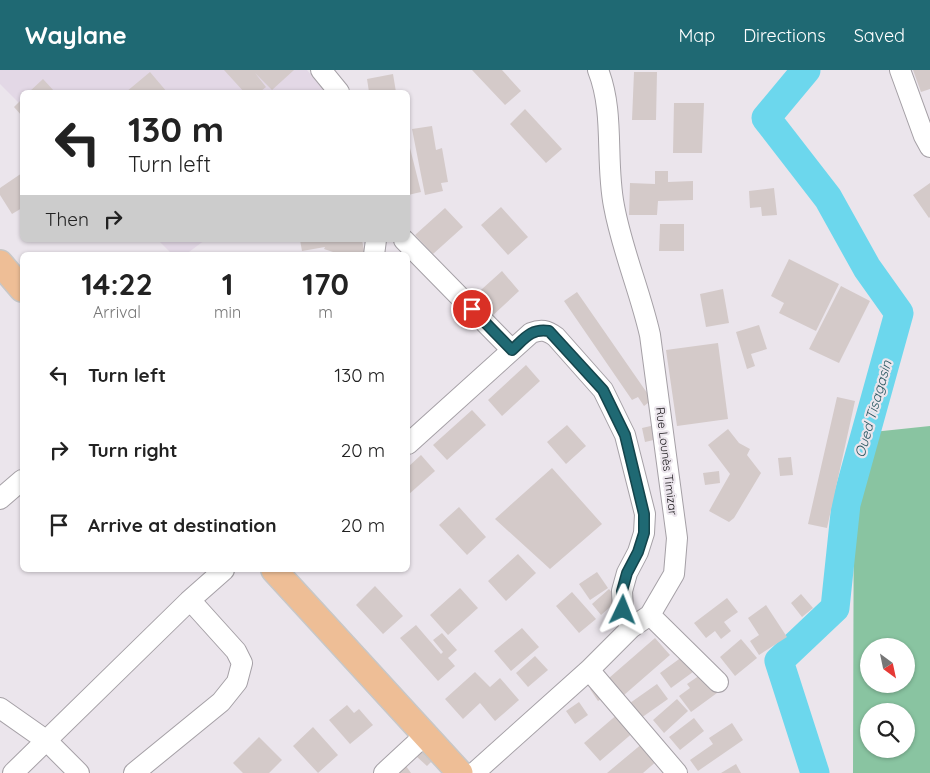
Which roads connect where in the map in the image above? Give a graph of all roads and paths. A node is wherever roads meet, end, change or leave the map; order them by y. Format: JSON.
{"nodes":[{"id":1,"x":321,"y":70,"type":"edge"},
{"id":2,"x":900,"y":70,"type":"edge"},
{"id":3,"x":603,"y":74,"type":"edge"},
{"id":4,"x":337,"y":90,"type":"edge"},
{"id":5,"x":930,"y":147,"type":"edge"},
{"id":6,"x":406,"y":242,"type":"edge"},
{"id":7,"x":0,"y":264,"type":"edge"},
{"id":8,"x":20,"y":287,"type":"edge"},
{"id":9,"x":512,"y":350,"type":"junction"},
{"id":10,"x":410,"y":442,"type":"edge"},
{"id":11,"x":20,"y":482,"type":"edge"},
{"id":12,"x":0,"y":499,"type":"edge"},
{"id":13,"x":222,"y":572,"type":"edge"},
{"id":14,"x":276,"y":572,"type":"edge"},
{"id":15,"x":190,"y":600,"type":"junction"},
{"id":16,"x":650,"y":615,"type":"junction"},
{"id":17,"x":631,"y":628,"type":"junction"},
{"id":18,"x":589,"y":670,"type":"junction"},
{"id":19,"x":718,"y":682,"type":"dead end"},
{"id":20,"x":0,"y":708,"type":"edge"},
{"id":21,"x":425,"y":735,"type":"junction"},
{"id":22,"x":47,"y":741,"type":"junction"},
{"id":23,"x":13,"y":773,"type":"edge"},
{"id":24,"x":79,"y":773,"type":"edge"},
{"id":25,"x":134,"y":773,"type":"edge"},
{"id":26,"x":384,"y":773,"type":"edge"},
{"id":27,"x":460,"y":773,"type":"edge"},
{"id":28,"x":474,"y":773,"type":"edge"},
{"id":29,"x":678,"y":773,"type":"edge"}],
"edges":[{"from":1,"to":4,"type":"street"},
{"from":2,"to":5,"type":"street"},
{"from":3,"to":16,"type":"street","name":"Rue Lounès Timizar"},
{"from":6,"to":9,"type":"street"},
{"from":7,"to":8,"type":"main road"},
{"from":9,"to":10,"type":"street"},
{"from":9,"to":17,"type":"street"},
{"from":11,"to":12,"type":"street"},
{"from":13,"to":15,"type":"street"},
{"from":14,"to":21,"type":"main road"},
{"from":15,"to":22,"type":"street"},
{"from":15,"to":25,"type":"street"},
{"from":16,"to":17,"type":"street","name":"Rue Lounès Timizar"},
{"from":16,"to":19,"type":"street"},
{"from":17,"to":18,"type":"street","name":"Rue Lounès Timizar"},
{"from":18,"to":28,"type":"street","name":"Rue Lounès Timizar"},
{"from":18,"to":29,"type":"street"},
{"from":20,"to":22,"type":"street"},
{"from":21,"to":26,"type":"street"},
{"from":21,"to":27,"type":"main road"},
{"from":22,"to":23,"type":"street"},
{"from":22,"to":24,"type":"street"}]}
